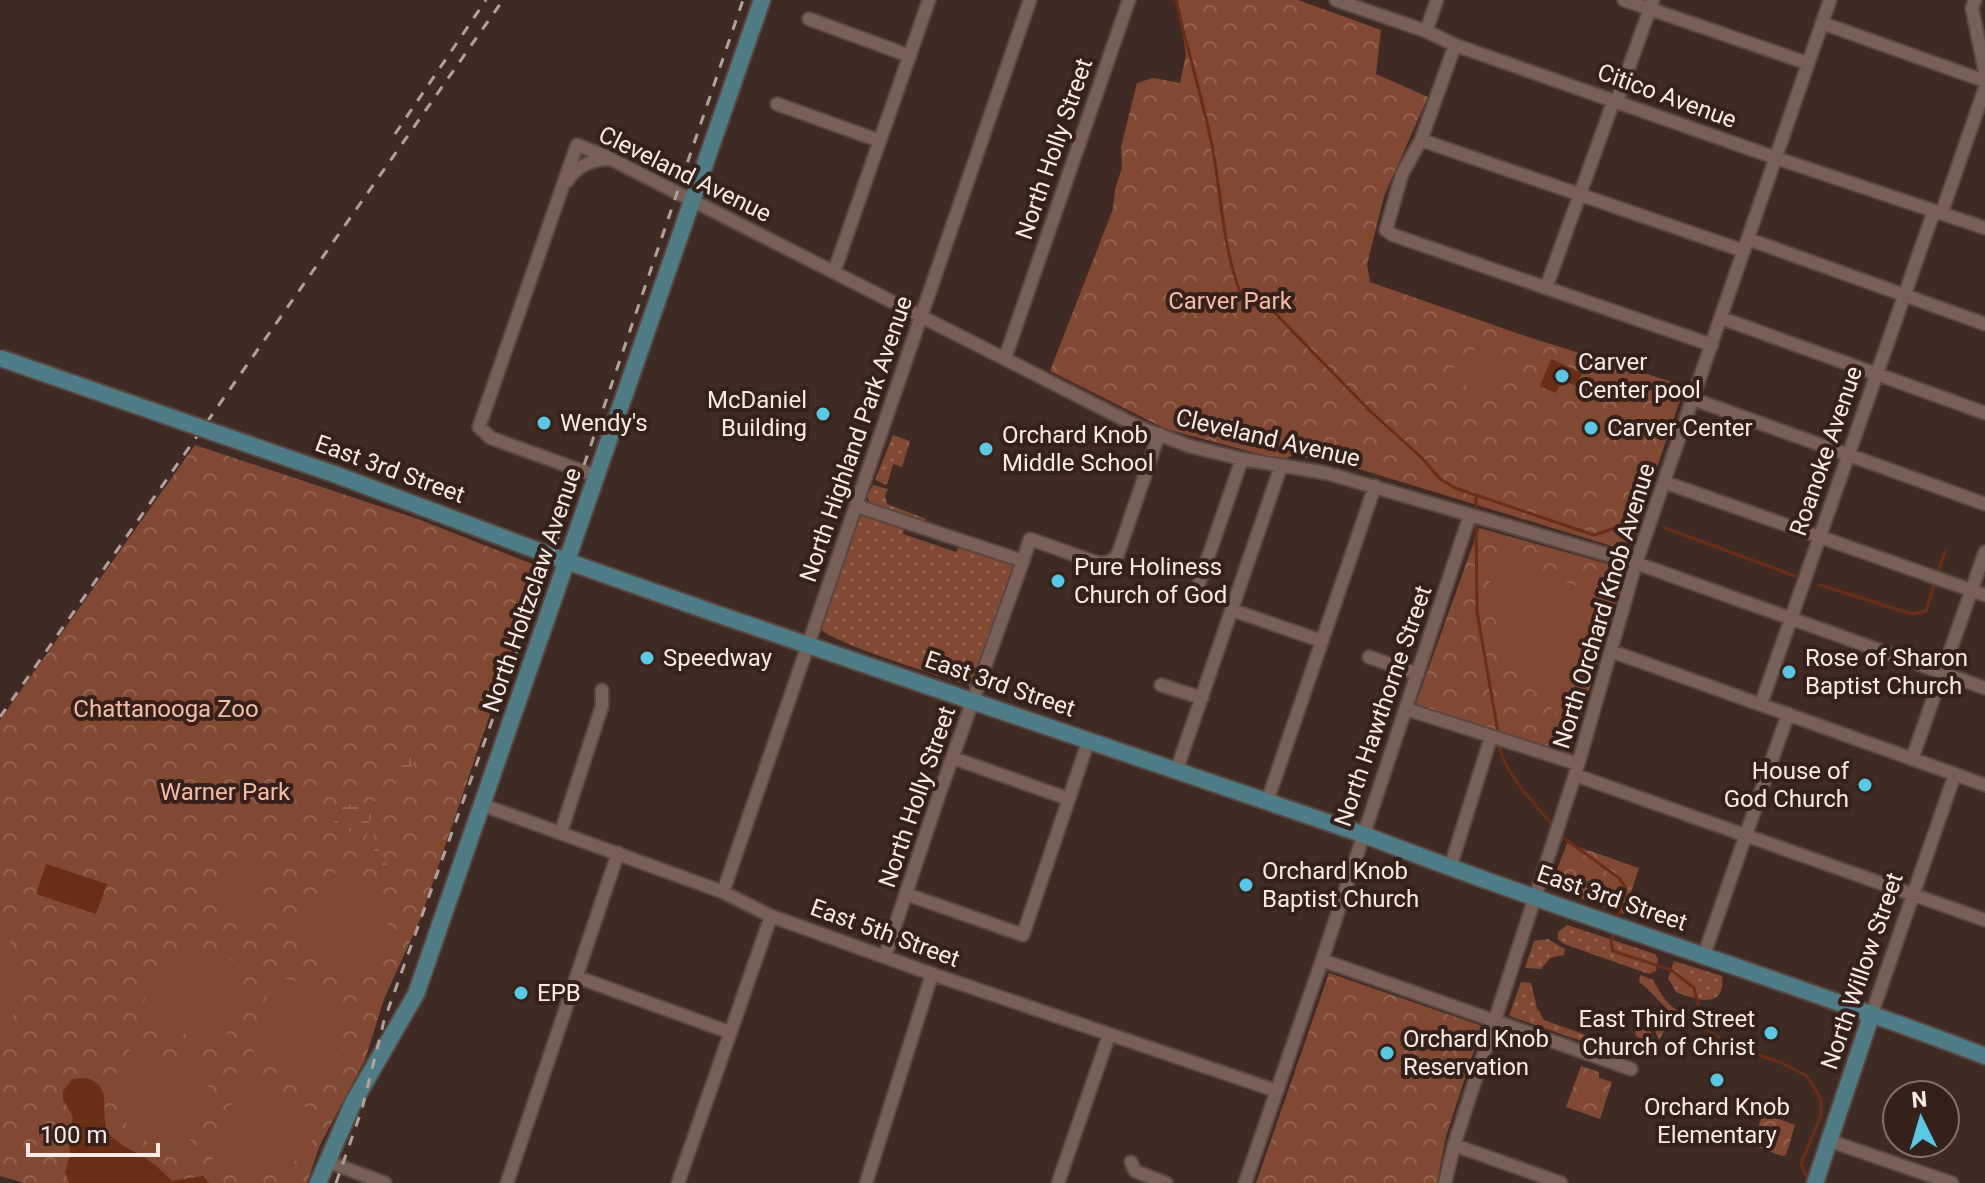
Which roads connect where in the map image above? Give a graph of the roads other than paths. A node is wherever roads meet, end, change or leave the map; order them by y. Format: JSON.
{"nodes":[{"id":1,"x":762,"y":0,"type":"edge"},
{"id":2,"x":929,"y":0,"type":"edge"},
{"id":3,"x":1030,"y":0,"type":"edge"},
{"id":4,"x":1129,"y":0,"type":"edge"},
{"id":5,"x":1336,"y":0,"type":"edge"},
{"id":6,"x":1437,"y":0,"type":"edge"},
{"id":7,"x":1624,"y":0,"type":"edge"},
{"id":8,"x":1830,"y":0,"type":"edge"},
{"id":9,"x":1975,"y":0,"type":"edge"},
{"id":10,"x":1652,"y":5,"type":"edge"},
{"id":11,"x":809,"y":19,"type":"dead end"},
{"id":12,"x":1822,"y":23,"type":"junction"},
{"id":13,"x":1426,"y":31,"type":"junction"},
{"id":14,"x":1455,"y":45,"type":"junction"},
{"id":15,"x":910,"y":56,"type":"junction"},
{"id":16,"x":1807,"y":63,"type":"junction"},
{"id":17,"x":1985,"y":72,"type":"edge"},
{"id":18,"x":1985,"y":81,"type":"edge"},
{"id":19,"x":1985,"y":88,"type":"edge"},
{"id":20,"x":1616,"y":101,"type":"junction"},
{"id":21,"x":777,"y":104,"type":"dead end"},
{"id":22,"x":1421,"y":140,"type":"junction"},
{"id":23,"x":880,"y":141,"type":"junction"},
{"id":24,"x":1776,"y":158,"type":"junction"},
{"id":25,"x":611,"y":159,"type":"junction"},
{"id":26,"x":560,"y":194,"type":"junction"},
{"id":27,"x":1578,"y":194,"type":"junction"},
{"id":28,"x":691,"y":201,"type":"junction"},
{"id":29,"x":1938,"y":212,"type":"junction"},
{"id":30,"x":1985,"y":228,"type":"edge"},
{"id":31,"x":1746,"y":245,"type":"junction"},
{"id":32,"x":834,"y":272,"type":"junction"},
{"id":33,"x":1546,"y":288,"type":"junction"},
{"id":34,"x":1904,"y":296,"type":"junction"},
{"id":35,"x":921,"y":317,"type":"junction"},
{"id":36,"x":1721,"y":318,"type":"junction"},
{"id":37,"x":1985,"y":324,"type":"edge"},
{"id":38,"x":1712,"y":345,"type":"junction"},
{"id":39,"x":0,"y":358,"type":"edge"},
{"id":40,"x":1005,"y":358,"type":"junction"},
{"id":41,"x":1877,"y":374,"type":"junction"},
{"id":42,"x":1693,"y":399,"type":"junction"},
{"id":43,"x":1985,"y":413,"type":"edge"},
{"id":44,"x":1159,"y":434,"type":"junction"},
{"id":45,"x":1848,"y":455,"type":"junction"},
{"id":46,"x":1242,"y":459,"type":"junction"},
{"id":47,"x":1281,"y":466,"type":"junction"},
{"id":48,"x":596,"y":476,"type":"junction"},
{"id":49,"x":1664,"y":482,"type":"junction"},
{"id":50,"x":1375,"y":486,"type":"junction"},
{"id":51,"x":1985,"y":504,"type":"edge"},
{"id":52,"x":857,"y":506,"type":"junction"},
{"id":53,"x":1470,"y":515,"type":"junction"},
{"id":54,"x":1819,"y":537,"type":"junction"},
{"id":55,"x":1985,"y":552,"type":"edge"},
{"id":56,"x":1023,"y":561,"type":"junction"},
{"id":57,"x":568,"y":562,"type":"junction"},
{"id":58,"x":1636,"y":563,"type":"junction"},
{"id":59,"x":1972,"y":590,"type":"junction"},
{"id":60,"x":1985,"y":595,"type":"edge"},
{"id":61,"x":1194,"y":598,"type":"dead end"},
{"id":62,"x":1232,"y":610,"type":"junction"},
{"id":63,"x":1791,"y":617,"type":"junction"},
{"id":64,"x":1322,"y":641,"type":"junction"},
{"id":65,"x":809,"y":646,"type":"junction"},
{"id":66,"x":1611,"y":651,"type":"junction"},
{"id":67,"x":1369,"y":657,"type":"dead end"},
{"id":68,"x":1942,"y":673,"type":"junction"},
{"id":69,"x":1418,"y":674,"type":"junction"},
{"id":70,"x":1161,"y":685,"type":"dead end"},
{"id":71,"x":1985,"y":688,"type":"edge"},
{"id":72,"x":602,"y":690,"type":"dead end"},
{"id":73,"x":1202,"y":698,"type":"junction"},
{"id":74,"x":974,"y":701,"type":"junction"},
{"id":75,"x":1761,"y":704,"type":"junction"},
{"id":76,"x":1406,"y":709,"type":"junction"},
{"id":77,"x":1788,"y":714,"type":"junction"},
{"id":78,"x":1491,"y":737,"type":"junction"},
{"id":79,"x":1089,"y":739,"type":"junction"},
{"id":80,"x":953,"y":758,"type":"junction"},
{"id":81,"x":1912,"y":759,"type":"junction"},
{"id":82,"x":1177,"y":769,"type":"junction"},
{"id":83,"x":1577,"y":770,"type":"junction"},
{"id":84,"x":1955,"y":774,"type":"junction"},
{"id":85,"x":1985,"y":785,"type":"edge"},
{"id":86,"x":1069,"y":799,"type":"junction"},
{"id":87,"x":1267,"y":802,"type":"junction"},
{"id":88,"x":483,"y":805,"type":"junction"},
{"id":89,"x":561,"y":832,"type":"junction"},
{"id":90,"x":1362,"y":834,"type":"junction"},
{"id":91,"x":1747,"y":836,"type":"junction"},
{"id":92,"x":618,"y":853,"type":"junction"},
{"id":93,"x":1450,"y":868,"type":"junction"},
{"id":94,"x":723,"y":892,"type":"junction"},
{"id":95,"x":906,"y":894,"type":"junction"},
{"id":96,"x":1913,"y":894,"type":"junction"},
{"id":97,"x":1535,"y":897,"type":"junction"},
{"id":98,"x":771,"y":916,"type":"junction"},
{"id":99,"x":1985,"y":920,"type":"edge"},
{"id":100,"x":1704,"y":955,"type":"junction"},
{"id":101,"x":885,"y":956,"type":"junction"},
{"id":102,"x":1322,"y":960,"type":"junction"},
{"id":103,"x":932,"y":974,"type":"junction"},
{"id":104,"x":577,"y":977,"type":"junction"},
{"id":105,"x":1872,"y":1013,"type":"junction"},
{"id":106,"x":1494,"y":1022,"type":"junction"},
{"id":107,"x":729,"y":1032,"type":"junction"},
{"id":108,"x":1109,"y":1035,"type":"junction"},
{"id":109,"x":1985,"y":1056,"type":"edge"},
{"id":110,"x":1631,"y":1069,"type":"dead end"},
{"id":111,"x":1277,"y":1091,"type":"junction"},
{"id":112,"x":1830,"y":1141,"type":"junction"},
{"id":113,"x":1454,"y":1145,"type":"junction"},
{"id":114,"x":326,"y":1161,"type":"junction"},
{"id":115,"x":1131,"y":1162,"type":"dead end"},
{"id":116,"x":318,"y":1183,"type":"edge"},
{"id":117,"x":385,"y":1183,"type":"edge"},
{"id":118,"x":507,"y":1183,"type":"edge"},
{"id":119,"x":678,"y":1183,"type":"edge"},
{"id":120,"x":866,"y":1183,"type":"edge"},
{"id":121,"x":1058,"y":1183,"type":"edge"},
{"id":122,"x":1166,"y":1183,"type":"edge"},
{"id":123,"x":1245,"y":1183,"type":"edge"},
{"id":124,"x":1445,"y":1183,"type":"edge"},
{"id":125,"x":1561,"y":1183,"type":"edge"},
{"id":126,"x":1815,"y":1183,"type":"edge"},
{"id":127,"x":1952,"y":1183,"type":"edge"}],
"edges":[{"from":1,"to":28,"type":"main road","name":"North Holtzclaw Avenue"},
{"from":2,"to":15,"type":"street"},
{"from":3,"to":35,"type":"street","name":"North Highland Park Avenue"},
{"from":4,"to":40,"type":"street","name":"North Holly Street"},
{"from":5,"to":13,"type":"street","name":"Citico Avenue"},
{"from":6,"to":13,"type":"street"},
{"from":7,"to":10,"type":"street"},
{"from":8,"to":12,"type":"street","name":"North Orchard Knob Avenue"},
{"from":9,"to":17,"type":"street"},
{"from":10,"to":16,"type":"street"},
{"from":10,"to":20,"type":"street"},
{"from":11,"to":15,"type":"street"},
{"from":12,"to":16,"type":"street","name":"North Orchard Knob Avenue"},
{"from":12,"to":18,"type":"street"},
{"from":13,"to":14,"type":"street","name":"Citico Avenue"},
{"from":14,"to":20,"type":"street","name":"Citico Avenue"},
{"from":14,"to":22,"type":"street"},
{"from":15,"to":23,"type":"street"},
{"from":16,"to":24,"type":"street","name":"North Orchard Knob Avenue"},
{"from":19,"to":29,"type":"street","name":"Roanoke Avenue"},
{"from":20,"to":24,"type":"street","name":"Citico Avenue"},
{"from":20,"to":27,"type":"street"},
{"from":21,"to":23,"type":"street"},
{"from":22,"to":27,"type":"street"},
{"from":22,"to":33,"type":"street"},
{"from":23,"to":32,"type":"street"},
{"from":24,"to":29,"type":"street","name":"Citico Avenue"},
{"from":24,"to":31,"type":"street","name":"North Orchard Knob Avenue"},
{"from":25,"to":26,"type":"street"},
{"from":25,"to":26,"type":"street","name":"Cleveland Avenue"},
{"from":25,"to":28,"type":"street","name":"Cleveland Avenue"},
{"from":26,"to":48,"type":"street"},
{"from":27,"to":31,"type":"street"},
{"from":27,"to":33,"type":"street"},
{"from":28,"to":32,"type":"street","name":"Cleveland Avenue"},
{"from":28,"to":48,"type":"main road","name":"North Holtzclaw Avenue"},
{"from":29,"to":30,"type":"street","name":"Citico Avenue"},
{"from":29,"to":34,"type":"street","name":"Roanoke Avenue"},
{"from":31,"to":34,"type":"street"},
{"from":31,"to":36,"type":"street","name":"North Orchard Knob Avenue"},
{"from":32,"to":35,"type":"street","name":"Cleveland Avenue"},
{"from":33,"to":38,"type":"street"},
{"from":34,"to":37,"type":"street"},
{"from":34,"to":41,"type":"street","name":"Roanoke Avenue"},
{"from":35,"to":40,"type":"street","name":"Cleveland Avenue"},
{"from":35,"to":52,"type":"street","name":"North Highland Park Avenue"},
{"from":36,"to":38,"type":"street","name":"North Orchard Knob Avenue"},
{"from":36,"to":41,"type":"street"},
{"from":38,"to":42,"type":"street","name":"North Orchard Knob Avenue"},
{"from":39,"to":57,"type":"main road","name":"East 3rd Street","bridge":true},
{"from":40,"to":44,"type":"street","name":"Cleveland Avenue"},
{"from":41,"to":43,"type":"street"},
{"from":41,"to":45,"type":"street","name":"Roanoke Avenue"},
{"from":42,"to":45,"type":"street"},
{"from":42,"to":49,"type":"street","name":"North Orchard Knob Avenue"},
{"from":44,"to":46,"type":"street","name":"Cleveland Avenue"},
{"from":44,"to":56,"type":"street"},
{"from":45,"to":51,"type":"street"},
{"from":45,"to":54,"type":"street","name":"Roanoke Avenue"},
{"from":46,"to":47,"type":"street","name":"Cleveland Avenue"},
{"from":46,"to":61,"type":"street"},
{"from":47,"to":50,"type":"street","name":"Cleveland Avenue"},
{"from":47,"to":62,"type":"street"},
{"from":48,"to":57,"type":"main road","name":"North Holtzclaw Avenue"},
{"from":49,"to":54,"type":"street"},
{"from":49,"to":58,"type":"street","name":"North Orchard Knob Avenue"},
{"from":50,"to":53,"type":"street","name":"Cleveland Avenue"},
{"from":50,"to":64,"type":"street"},
{"from":52,"to":56,"type":"street"},
{"from":52,"to":65,"type":"street","name":"North Highland Park Avenue"},
{"from":53,"to":58,"type":"street","name":"Cleveland Avenue"},
{"from":53,"to":69,"type":"street","name":"North Hawthorne Street"},
{"from":54,"to":59,"type":"street"},
{"from":54,"to":63,"type":"street","name":"Roanoke Avenue"},
{"from":55,"to":59,"type":"street"},
{"from":56,"to":74,"type":"street","name":"North Holly Street"},
{"from":57,"to":65,"type":"main road","name":"East 3rd Street"},
{"from":57,"to":88,"type":"main road","name":"North Holtzclaw Avenue"},
{"from":58,"to":63,"type":"street","name":"Cleveland Avenue"},
{"from":58,"to":66,"type":"street","name":"North Orchard Knob Avenue"},
{"from":59,"to":60,"type":"street"},
{"from":59,"to":68,"type":"street"},
{"from":62,"to":64,"type":"street"},
{"from":62,"to":73,"type":"street"},
{"from":63,"to":68,"type":"street","name":"Cleveland Avenue"},
{"from":63,"to":75,"type":"street","name":"Roanoke Avenue"},
{"from":64,"to":87,"type":"street"},
{"from":65,"to":74,"type":"main road","name":"East 3rd Street"},
{"from":65,"to":94,"type":"street","name":"North Highland Park Avenue"},
{"from":66,"to":75,"type":"street"},
{"from":66,"to":83,"type":"street","name":"North Orchard Knob Avenue"},
{"from":67,"to":69,"type":"street"},
{"from":68,"to":71,"type":"street","name":"Cleveland Avenue"},
{"from":68,"to":81,"type":"street"},
{"from":69,"to":76,"type":"street","name":"North Hawthorne Street"},
{"from":70,"to":73,"type":"street"},
{"from":72,"to":89,"type":"street"},
{"from":73,"to":82,"type":"street"},
{"from":74,"to":79,"type":"main road","name":"East 3rd Street"},
{"from":74,"to":80,"type":"street","name":"North Holly Street"},
{"from":75,"to":77,"type":"street"},
{"from":76,"to":78,"type":"street"},
{"from":76,"to":90,"type":"street","name":"North Hawthorne Street"},
{"from":77,"to":81,"type":"street"},
{"from":77,"to":91,"type":"street"},
{"from":78,"to":83,"type":"street"},
{"from":78,"to":93,"type":"street"},
{"from":79,"to":82,"type":"main road","name":"East 3rd Street"},
{"from":79,"to":86,"type":"street"},
{"from":80,"to":86,"type":"street"},
{"from":80,"to":95,"type":"street","name":"North Holly Street"},
{"from":81,"to":84,"type":"street"},
{"from":82,"to":87,"type":"main road","name":"East 3rd Street"},
{"from":83,"to":91,"type":"street"},
{"from":83,"to":97,"type":"street","name":"North Orchard Knob Avenue"},
{"from":84,"to":85,"type":"street"},
{"from":84,"to":96,"type":"street","name":"North Willow Street"},
{"from":86,"to":95,"type":"street"},
{"from":87,"to":90,"type":"main road","name":"East 3rd Street"},
{"from":88,"to":89,"type":"street","name":"East 5th Street"},
{"from":88,"to":114,"type":"main road","name":"North Holtzclaw Avenue"},
{"from":89,"to":92,"type":"street","name":"East 5th Street"},
{"from":90,"to":93,"type":"main road","name":"East 3rd Street"},
{"from":90,"to":102,"type":"street","name":"North Hawthorne Street"},
{"from":91,"to":96,"type":"street"},
{"from":91,"to":100,"type":"street"},
{"from":92,"to":94,"type":"street","name":"East 5th Street"},
{"from":92,"to":104,"type":"street"},
{"from":93,"to":97,"type":"main road","name":"East 3rd Street"},
{"from":94,"to":98,"type":"street","name":"East 5th Street"},
{"from":95,"to":101,"type":"street","name":"North Holly Street"},
{"from":96,"to":99,"type":"street"},
{"from":96,"to":105,"type":"street","name":"North Willow Street"},
{"from":97,"to":100,"type":"main road","name":"East 3rd Street"},
{"from":97,"to":106,"type":"street","name":"North Orchard Knob Avenue"},
{"from":98,"to":101,"type":"street","name":"East 5th Street"},
{"from":98,"to":107,"type":"street"},
{"from":100,"to":105,"type":"main road","name":"East 3rd Street"},
{"from":101,"to":103,"type":"street","name":"East 5th Street"},
{"from":102,"to":106,"type":"street"},
{"from":102,"to":111,"type":"street","name":"North Hawthorne Street"},
{"from":103,"to":108,"type":"street","name":"East 5th Street"},
{"from":103,"to":120,"type":"street"},
{"from":104,"to":107,"type":"street"},
{"from":104,"to":118,"type":"street"},
{"from":105,"to":109,"type":"main road","name":"East 3rd Street"},
{"from":105,"to":112,"type":"main road","name":"North Willow Street"},
{"from":106,"to":110,"type":"street"},
{"from":106,"to":113,"type":"street","name":"North Orchard Knob Avenue"},
{"from":107,"to":119,"type":"street"},
{"from":108,"to":111,"type":"street","name":"East 5th Street"},
{"from":108,"to":121,"type":"street"},
{"from":111,"to":123,"type":"street","name":"North Hawthorne Street"},
{"from":112,"to":126,"type":"main road","name":"North Willow Street"},
{"from":112,"to":127,"type":"street"},
{"from":113,"to":124,"type":"street","name":"North Orchard Knob Avenue"},
{"from":113,"to":125,"type":"street"},
{"from":114,"to":116,"type":"main road","name":"North Holtzclaw Avenue"},
{"from":114,"to":117,"type":"street"},
{"from":115,"to":122,"type":"street"}]}
